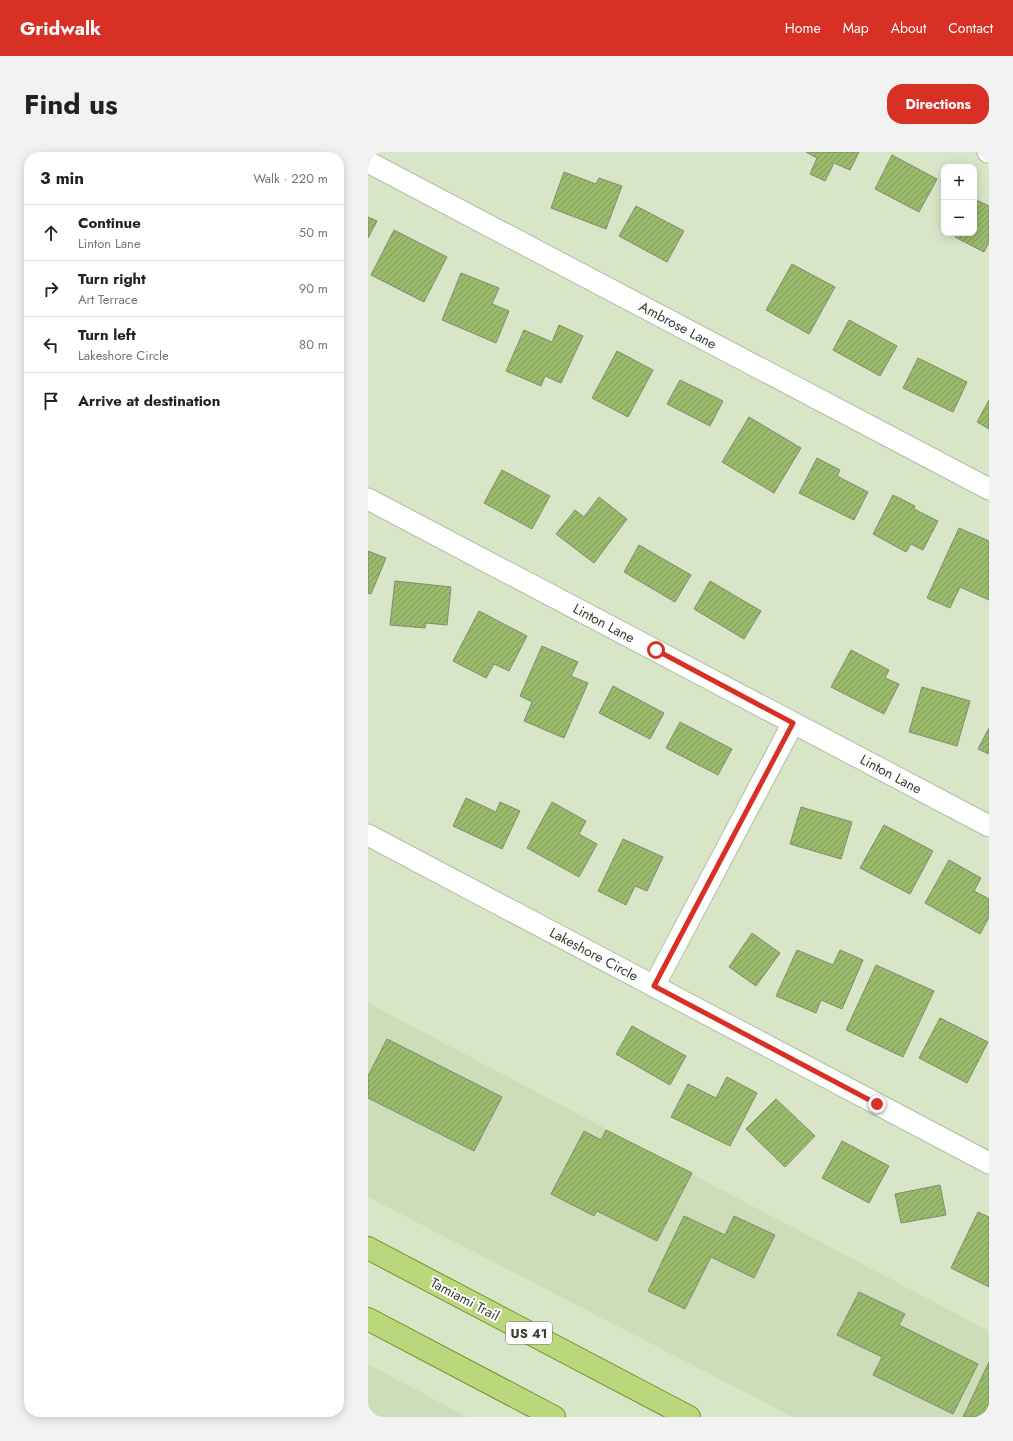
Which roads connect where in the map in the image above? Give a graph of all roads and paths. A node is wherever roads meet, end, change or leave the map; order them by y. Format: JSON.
{"nodes":[{"id":1,"x":368,"y":162,"type":"edge"},
{"id":2,"x":989,"y":489,"type":"edge"},
{"id":3,"x":368,"y":499,"type":"edge"},
{"id":4,"x":793,"y":723,"type":"junction"},
{"id":5,"x":989,"y":826,"type":"edge"},
{"id":6,"x":368,"y":835,"type":"edge"},
{"id":7,"x":654,"y":986,"type":"junction"},
{"id":8,"x":989,"y":1163,"type":"edge"},
{"id":9,"x":368,"y":1248,"type":"edge"},
{"id":10,"x":368,"y":1319,"type":"edge"},
{"id":11,"x":554,"y":1417,"type":"edge"},
{"id":12,"x":689,"y":1417,"type":"edge"}],
"edges":[{"from":1,"to":2,"type":"street","name":"Ambrose Lane"},
{"from":3,"to":4,"type":"street","name":"Linton Lane"},
{"from":4,"to":5,"type":"street","name":"Linton Lane"},
{"from":4,"to":7,"type":"street"},
{"from":6,"to":7,"type":"street","name":"Lakeshore Circle"},
{"from":7,"to":8,"type":"street","name":"Lakeshore Circle"},
{"from":9,"to":12,"type":"main road","name":"Tamiami Trail","number":"US 41"},
{"from":10,"to":11,"type":"main road"}]}
